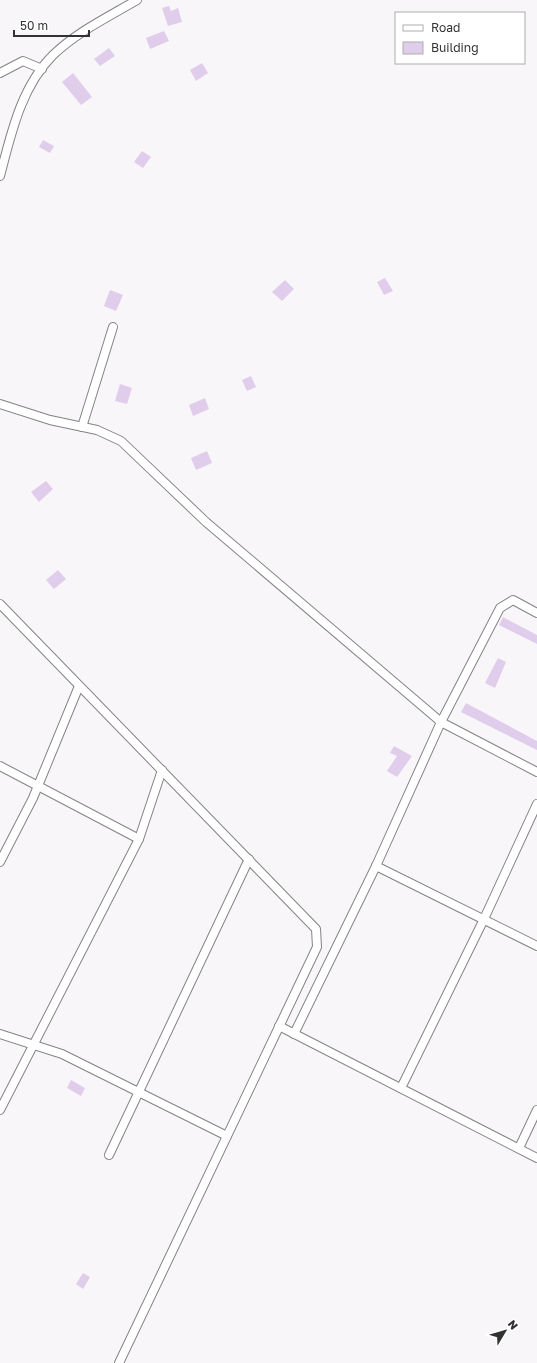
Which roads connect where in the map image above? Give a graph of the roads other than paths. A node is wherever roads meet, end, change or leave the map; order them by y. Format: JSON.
{"nodes":[{"id":1,"x":137,"y":0,"type":"edge"},
{"id":2,"x":42,"y":69,"type":"junction"},
{"id":3,"x":0,"y":73,"type":"edge"},
{"id":4,"x":3,"y":149,"type":"edge"},
{"id":5,"x":0,"y":176,"type":"edge"},
{"id":6,"x":113,"y":327,"type":"dead end"},
{"id":7,"x":0,"y":404,"type":"edge"},
{"id":8,"x":82,"y":427,"type":"junction"},
{"id":9,"x":0,"y":604,"type":"edge"},
{"id":10,"x":537,"y":613,"type":"edge"},
{"id":11,"x":79,"y":686,"type":"junction"},
{"id":12,"x":441,"y":722,"type":"junction"},
{"id":13,"x":0,"y":766,"type":"edge"},
{"id":14,"x":162,"y":770,"type":"junction"},
{"id":15,"x":537,"y":772,"type":"edge"},
{"id":16,"x":38,"y":786,"type":"junction"},
{"id":17,"x":537,"y":804,"type":"edge"},
{"id":18,"x":139,"y":839,"type":"junction"},
{"id":19,"x":248,"y":859,"type":"junction"},
{"id":20,"x":0,"y":862,"type":"edge"},
{"id":21,"x":376,"y":866,"type":"junction"},
{"id":22,"x":484,"y":919,"type":"junction"},
{"id":23,"x":537,"y":946,"type":"edge"},
{"id":24,"x":279,"y":1026,"type":"junction"},
{"id":25,"x":0,"y":1034,"type":"edge"},
{"id":26,"x":294,"y":1034,"type":"junction"},
{"id":27,"x":33,"y":1045,"type":"junction"},
{"id":28,"x":402,"y":1088,"type":"junction"},
{"id":29,"x":139,"y":1092,"type":"junction"},
{"id":30,"x":0,"y":1110,"type":"edge"},
{"id":31,"x":537,"y":1110,"type":"edge"},
{"id":32,"x":228,"y":1136,"type":"junction"},
{"id":33,"x":519,"y":1148,"type":"junction"},
{"id":34,"x":109,"y":1155,"type":"dead end"},
{"id":35,"x":537,"y":1158,"type":"edge"},
{"id":36,"x":118,"y":1363,"type":"edge"}],
"edges":[{"from":1,"to":2,"type":"street"},
{"from":2,"to":3,"type":"street"},
{"from":2,"to":4,"type":"street"},
{"from":4,"to":5,"type":"street"},
{"from":6,"to":8,"type":"street"},
{"from":7,"to":8,"type":"street"},
{"from":8,"to":12,"type":"street"},
{"from":9,"to":11,"type":"street"},
{"from":10,"to":12,"type":"street"},
{"from":11,"to":14,"type":"street"},
{"from":11,"to":16,"type":"street"},
{"from":12,"to":15,"type":"street"},
{"from":12,"to":21,"type":"street"},
{"from":13,"to":16,"type":"street"},
{"from":14,"to":18,"type":"street"},
{"from":14,"to":19,"type":"street"},
{"from":16,"to":18,"type":"street"},
{"from":16,"to":20,"type":"street"},
{"from":17,"to":22,"type":"street"},
{"from":18,"to":27,"type":"street"},
{"from":19,"to":24,"type":"street"},
{"from":19,"to":29,"type":"street"},
{"from":21,"to":22,"type":"street"},
{"from":21,"to":26,"type":"street"},
{"from":22,"to":23,"type":"street"},
{"from":22,"to":28,"type":"street"},
{"from":24,"to":26,"type":"street"},
{"from":24,"to":32,"type":"street"},
{"from":25,"to":27,"type":"street"},
{"from":26,"to":28,"type":"street"},
{"from":27,"to":29,"type":"street"},
{"from":27,"to":30,"type":"street"},
{"from":28,"to":33,"type":"street"},
{"from":29,"to":32,"type":"street"},
{"from":29,"to":34,"type":"street"},
{"from":31,"to":33,"type":"street"},
{"from":32,"to":36,"type":"street"},
{"from":33,"to":35,"type":"street"}]}
